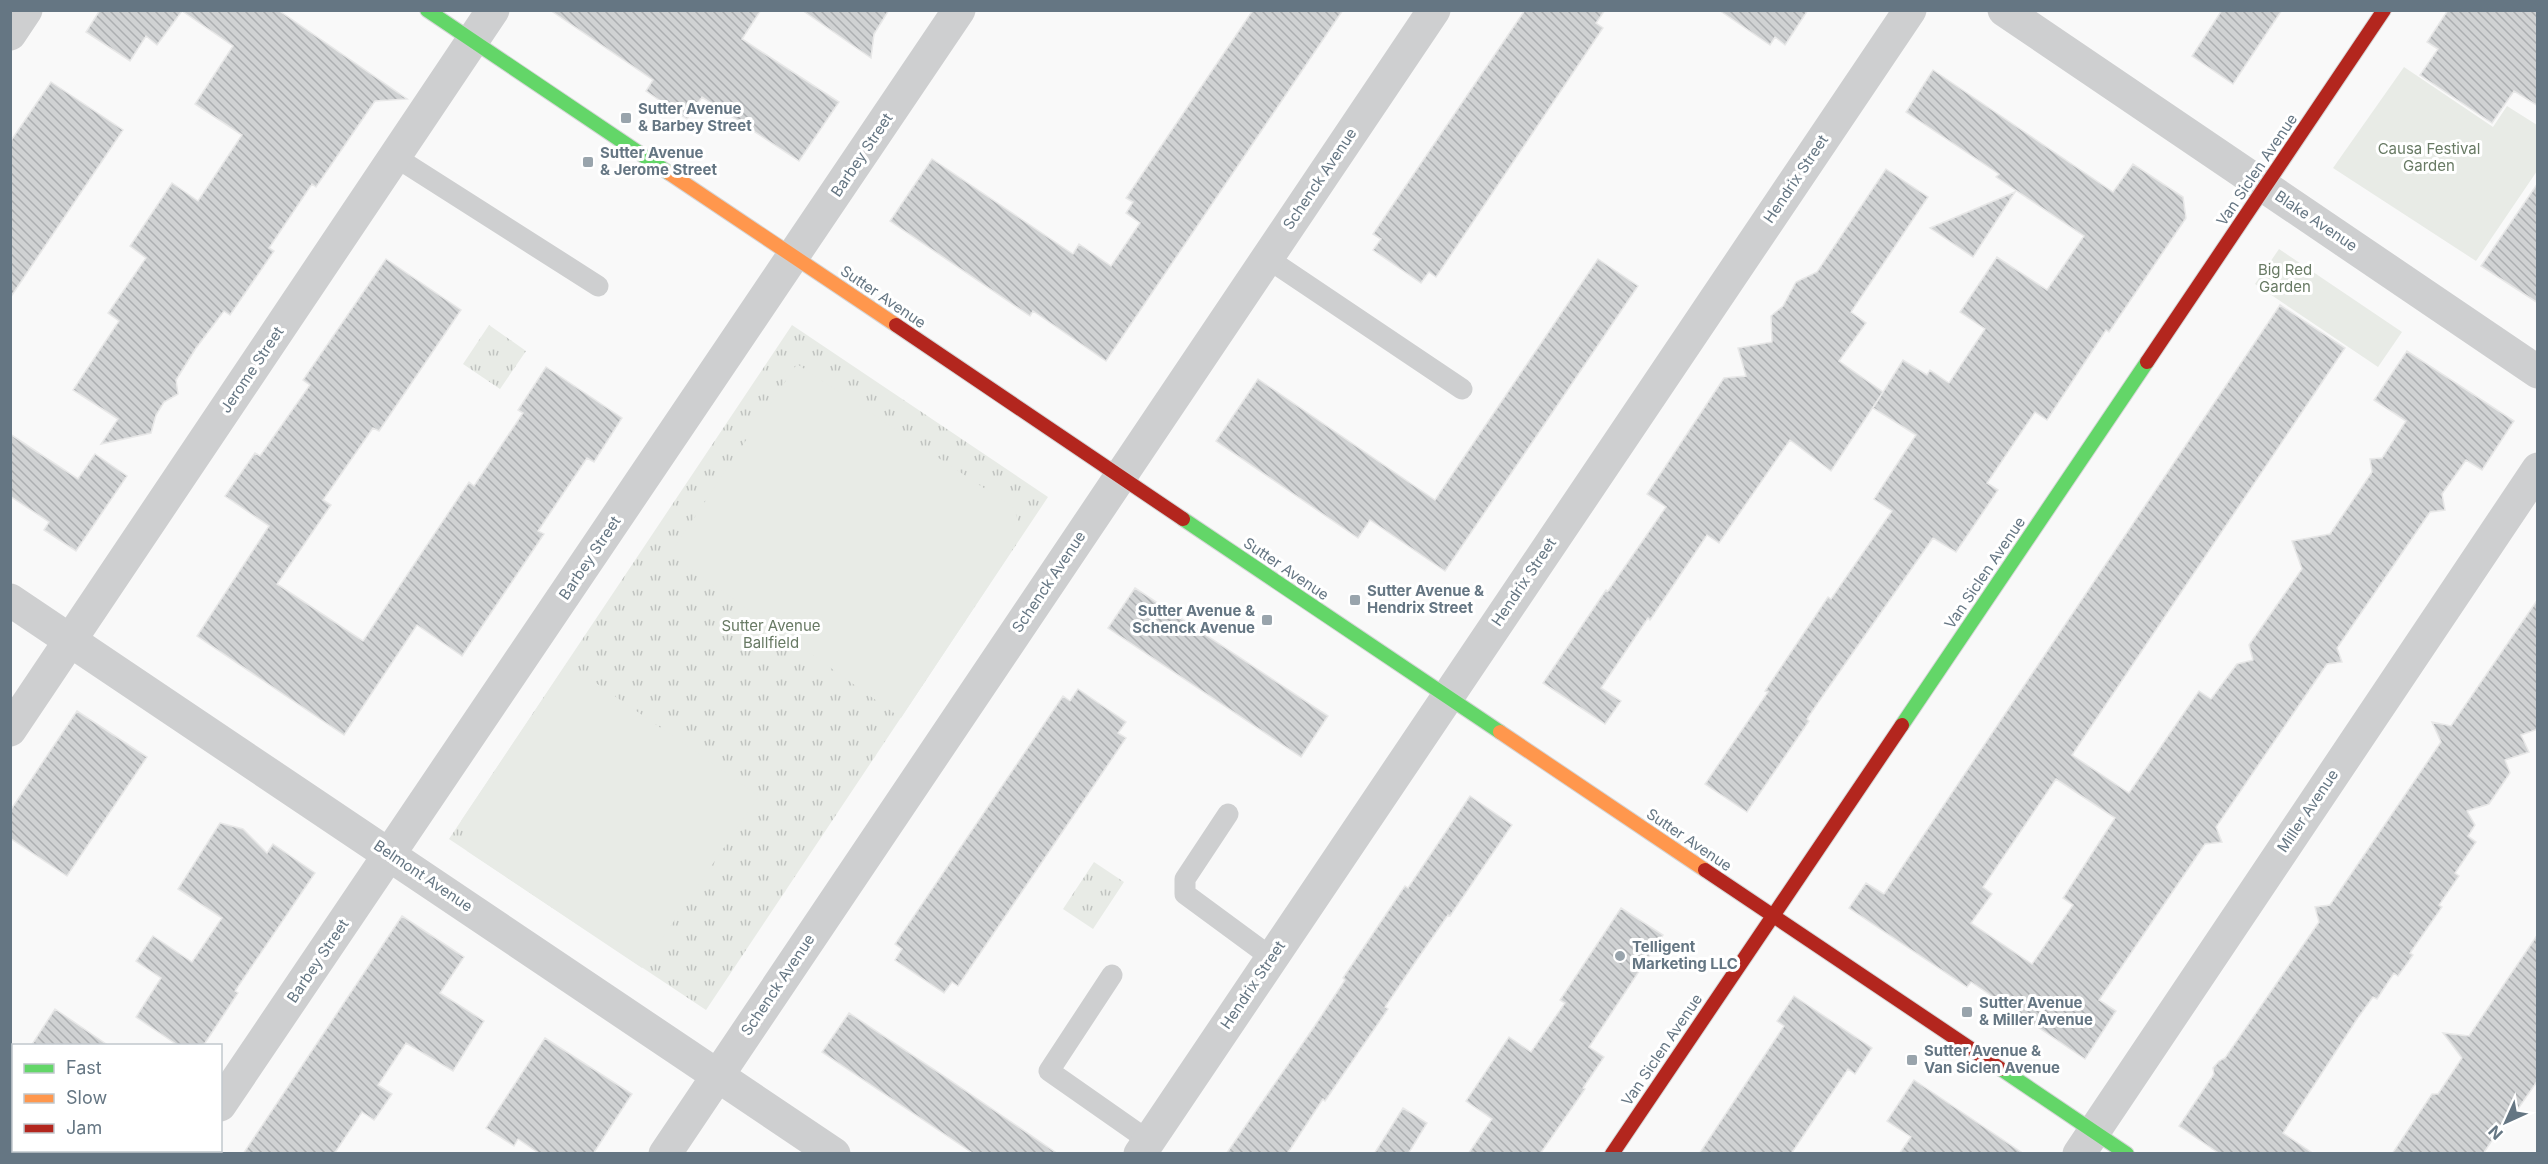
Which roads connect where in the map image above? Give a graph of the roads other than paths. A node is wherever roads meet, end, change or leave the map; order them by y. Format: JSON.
{"nodes":[{"id":1,"x":26,"y":10,"type":"edge"},
{"id":2,"x":427,"y":10,"type":"edge"},
{"id":3,"x":493,"y":10,"type":"edge"},
{"id":4,"x":959,"y":10,"type":"edge"},
{"id":5,"x":1434,"y":10,"type":"edge"},
{"id":6,"x":1910,"y":10,"type":"edge"},
{"id":7,"x":2004,"y":10,"type":"edge"},
{"id":8,"x":2384,"y":10,"type":"edge"},
{"id":9,"x":10,"y":34,"type":"edge"},
{"id":10,"x":472,"y":41,"type":"junction"},
{"id":11,"x":394,"y":156,"type":"junction"},
{"id":12,"x":2265,"y":187,"type":"junction"},
{"id":13,"x":793,"y":257,"type":"junction"},
{"id":14,"x":1267,"y":258,"type":"junction"},
{"id":15,"x":598,"y":286,"type":"dead end"},
{"id":16,"x":2538,"y":372,"type":"edge"},
{"id":17,"x":1462,"y":388,"type":"dead end"},
{"id":18,"x":2538,"y":469,"type":"edge"},
{"id":19,"x":1119,"y":477,"type":"junction"},
{"id":20,"x":10,"y":600,"type":"edge"},
{"id":21,"x":71,"y":641,"type":"junction"},
{"id":22,"x":1446,"y":697,"type":"junction"},
{"id":23,"x":10,"y":730,"type":"edge"},
{"id":24,"x":1228,"y":814,"type":"dead end"},
{"id":25,"x":390,"y":854,"type":"junction"},
{"id":26,"x":1773,"y":917,"type":"junction"},
{"id":27,"x":1272,"y":958,"type":"junction"},
{"id":28,"x":1112,"y":975,"type":"dead end"},
{"id":29,"x":718,"y":1075,"type":"junction"},
{"id":30,"x":222,"y":1102,"type":"edge"},
{"id":31,"x":2086,"y":1142,"type":"edge"},
{"id":32,"x":1145,"y":1147,"type":"edge"},
{"id":33,"x":665,"y":1154,"type":"edge"},
{"id":34,"x":834,"y":1154,"type":"edge"},
{"id":35,"x":1612,"y":1154,"type":"edge"},
{"id":36,"x":2127,"y":1154,"type":"edge"}],
"edges":[{"from":1,"to":9,"type":"street"},
{"from":2,"to":10,"type":"street","name":"Sutter Avenue"},
{"from":3,"to":10,"type":"street","name":"Jerome Street"},
{"from":4,"to":13,"type":"street","name":"Barbey Street"},
{"from":5,"to":14,"type":"street","name":"Schenck Avenue"},
{"from":6,"to":22,"type":"street","name":"Hendrix Street"},
{"from":7,"to":12,"type":"street","name":"Blake Avenue"},
{"from":8,"to":12,"type":"street","name":"Van Siclen Avenue"},
{"from":10,"to":11,"type":"street","name":"Jerome Street"},
{"from":10,"to":13,"type":"street","name":"Sutter Avenue"},
{"from":11,"to":15,"type":"lane"},
{"from":11,"to":21,"type":"street","name":"Jerome Street"},
{"from":12,"to":16,"type":"street","name":"Blake Avenue"},
{"from":12,"to":26,"type":"street","name":"Van Siclen Avenue"},
{"from":13,"to":19,"type":"street","name":"Sutter Avenue"},
{"from":13,"to":25,"type":"street","name":"Barbey Street"},
{"from":14,"to":17,"type":"lane"},
{"from":14,"to":19,"type":"street","name":"Schenck Avenue"},
{"from":18,"to":31,"type":"street","name":"Miller Avenue"},
{"from":19,"to":22,"type":"street","name":"Sutter Avenue"},
{"from":19,"to":29,"type":"street","name":"Schenck Avenue"},
{"from":20,"to":21,"type":"street","name":"Belmont Avenue"},
{"from":21,"to":23,"type":"street","name":"Jerome Street"},
{"from":21,"to":25,"type":"street","name":"Belmont Avenue"},
{"from":22,"to":26,"type":"street","name":"Sutter Avenue"},
{"from":22,"to":27,"type":"street","name":"Hendrix Street"},
{"from":24,"to":27,"type":"lane"},
{"from":25,"to":29,"type":"street","name":"Belmont Avenue"},
{"from":25,"to":30,"type":"street","name":"Barbey Street"},
{"from":26,"to":31,"type":"street","name":"Sutter Avenue"},
{"from":26,"to":35,"type":"street","name":"Van Siclen Avenue"},
{"from":27,"to":32,"type":"street","name":"Hendrix Street"},
{"from":28,"to":32,"type":"lane"},
{"from":29,"to":33,"type":"street","name":"Schenck Avenue"},
{"from":29,"to":34,"type":"street","name":"Belmont Avenue"},
{"from":31,"to":36,"type":"street","name":"Sutter Avenue"}]}
